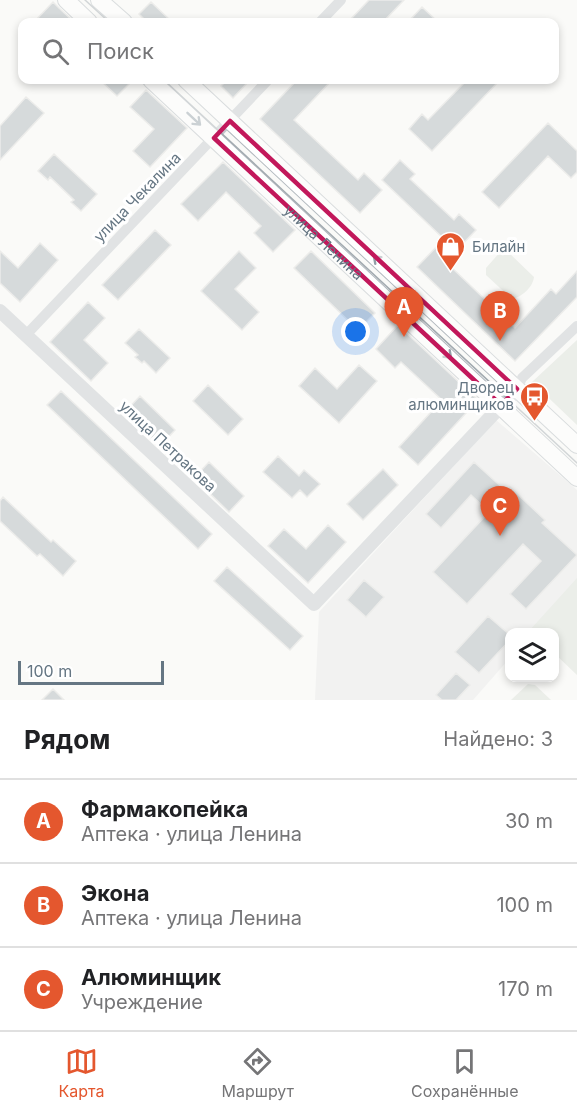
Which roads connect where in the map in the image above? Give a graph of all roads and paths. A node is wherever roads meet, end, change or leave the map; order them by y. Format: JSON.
{"nodes":[{"id":1,"x":66,"y":0,"type":"edge"},
{"id":2,"x":99,"y":0,"type":"edge"},
{"id":3,"x":341,"y":0,"type":"edge"},
{"id":4,"x":85,"y":18,"type":"edge"},
{"id":5,"x":119,"y":18,"type":"edge"},
{"id":6,"x":324,"y":18,"type":"edge"},
{"id":7,"x":155,"y":84,"type":"edge"},
{"id":8,"x":190,"y":84,"type":"edge"},
{"id":9,"x":264,"y":84,"type":"edge"},
{"id":10,"x":231,"y":121,"type":"junction"},
{"id":11,"x":214,"y":138,"type":"junction"},
{"id":12,"x":0,"y":311,"type":"edge"},
{"id":13,"x":577,"y":326,"type":"edge"},
{"id":14,"x":26,"y":335,"type":"junction"},
{"id":15,"x":517,"y":390,"type":"junction"},
{"id":16,"x":501,"y":405,"type":"junction"},
{"id":17,"x":577,"y":445,"type":"edge"},
{"id":18,"x":577,"y":478,"type":"edge"}],
"edges":[{"from":1,"to":4,"type":"main road"},
{"from":2,"to":5,"type":"main road"},
{"from":3,"to":6,"type":"street"},
{"from":7,"to":11,"type":"main road","name":"улица Ленина","one_way":true},
{"from":8,"to":10,"type":"main road","name":"улица Ленина"},
{"from":9,"to":10,"type":"street","name":"улица Чекалина"},
{"from":10,"to":11,"type":"street","name":"улица Чекалина"},
{"from":15,"to":10,"type":"main road","name":"улица Ленина","one_way":true},
{"from":11,"to":14,"type":"street","name":"улица Чекалина"},
{"from":11,"to":16,"type":"main road","name":"улица Ленина","one_way":true},
{"from":12,"to":14,"type":"street","name":"улица Петракова"},
{"from":13,"to":15,"type":"street"},
{"from":14,"to":16,"type":"street","name":"улица Петракова"},
{"from":15,"to":16,"type":"street"},
{"from":15,"to":17,"type":"main road","name":"улица Ленина"},
{"from":16,"to":18,"type":"main road","name":"улица Ленина"}]}
